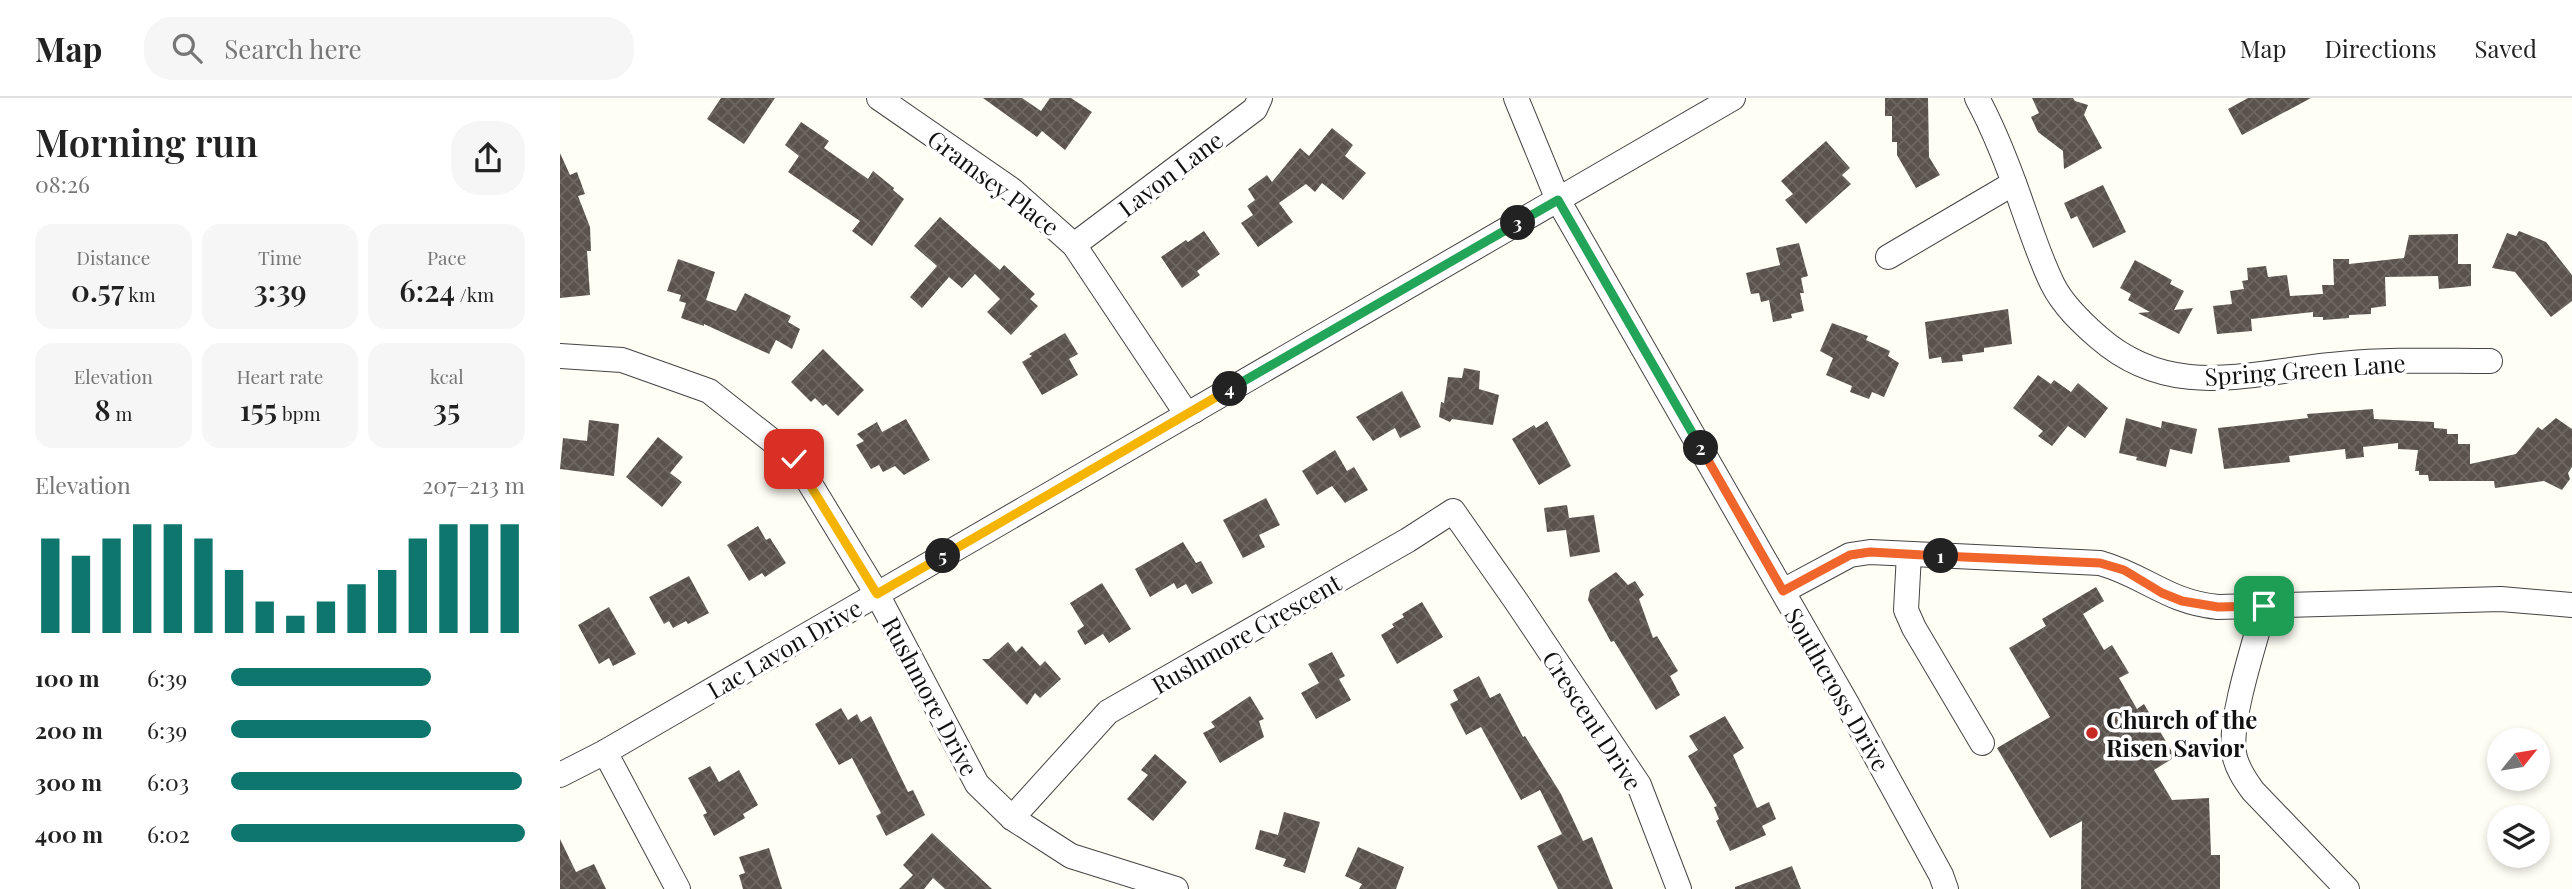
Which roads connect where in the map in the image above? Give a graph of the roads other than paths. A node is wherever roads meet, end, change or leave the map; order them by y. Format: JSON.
{"nodes":[{"id":1,"x":879,"y":98,"type":"edge"},
{"id":2,"x":1260,"y":98,"type":"edge"},
{"id":3,"x":1516,"y":98,"type":"edge"},
{"id":4,"x":1733,"y":98,"type":"edge"},
{"id":5,"x":1977,"y":98,"type":"edge"},
{"id":6,"x":2014,"y":183,"type":"junction"},
{"id":7,"x":1558,"y":200,"type":"junction"},
{"id":8,"x":1074,"y":244,"type":"junction"},
{"id":9,"x":1888,"y":257,"type":"dead end"},
{"id":10,"x":560,"y":356,"type":"edge"},
{"id":11,"x":2490,"y":361,"type":"dead end"},
{"id":12,"x":1194,"y":411,"type":"junction"},
{"id":13,"x":1909,"y":554,"type":"junction"},
{"id":14,"x":1487,"y":561,"type":"joint"},
{"id":15,"x":1783,"y":591,"type":"junction"},
{"id":16,"x":877,"y":594,"type":"junction"},
{"id":17,"x":2572,"y":605,"type":"edge"},
{"id":18,"x":2264,"y":606,"type":"junction"},
{"id":19,"x":1982,"y":743,"type":"dead end"},
{"id":20,"x":605,"y":752,"type":"junction"},
{"id":21,"x":560,"y":775,"type":"edge"},
{"id":22,"x":1012,"y":818,"type":"junction"},
{"id":23,"x":1167,"y":888,"type":"edge"},
{"id":24,"x":678,"y":889,"type":"edge"},
{"id":25,"x":1679,"y":889,"type":"edge"},
{"id":26,"x":1946,"y":889,"type":"edge"},
{"id":27,"x":2347,"y":889,"type":"edge"}],
"edges":[{"from":1,"to":8,"type":"street","name":"Gramsey Place"},
{"from":2,"to":8,"type":"street","name":"Lavon Lane"},
{"from":3,"to":7,"type":"street","name":"Southcross Drive"},
{"from":4,"to":7,"type":"street","name":"Lac Lavon Drive"},
{"from":5,"to":6,"type":"street","name":"Spring Green Lane"},
{"from":6,"to":9,"type":"street"},
{"from":6,"to":11,"type":"street","name":"Spring Green Lane"},
{"from":7,"to":12,"type":"street","name":"Lac Lavon Drive"},
{"from":7,"to":15,"type":"street","name":"Southcross Drive"},
{"from":8,"to":12,"type":"street","name":"Gramsey Place"},
{"from":10,"to":16,"type":"street","name":"Rushmore Drive"},
{"from":12,"to":16,"type":"street","name":"Lac Lavon Drive"},
{"from":13,"to":15,"type":"street"},
{"from":13,"to":18,"type":"street"},
{"from":13,"to":19,"type":"street"},
{"from":14,"to":22,"type":"street","name":"Rushmore Crescent"},
{"from":14,"to":25,"type":"street","name":"Crescent Drive"},
{"from":15,"to":26,"type":"street","name":"Southcross Drive"},
{"from":16,"to":20,"type":"street","name":"Lac Lavon Drive"},
{"from":16,"to":22,"type":"street","name":"Rushmore Drive"},
{"from":17,"to":18,"type":"street"},
{"from":18,"to":27,"type":"street"},
{"from":20,"to":21,"type":"street","name":"Lac Lavon Drive"},
{"from":20,"to":24,"type":"street"},
{"from":22,"to":23,"type":"street","name":"Rushmore Drive"}]}
